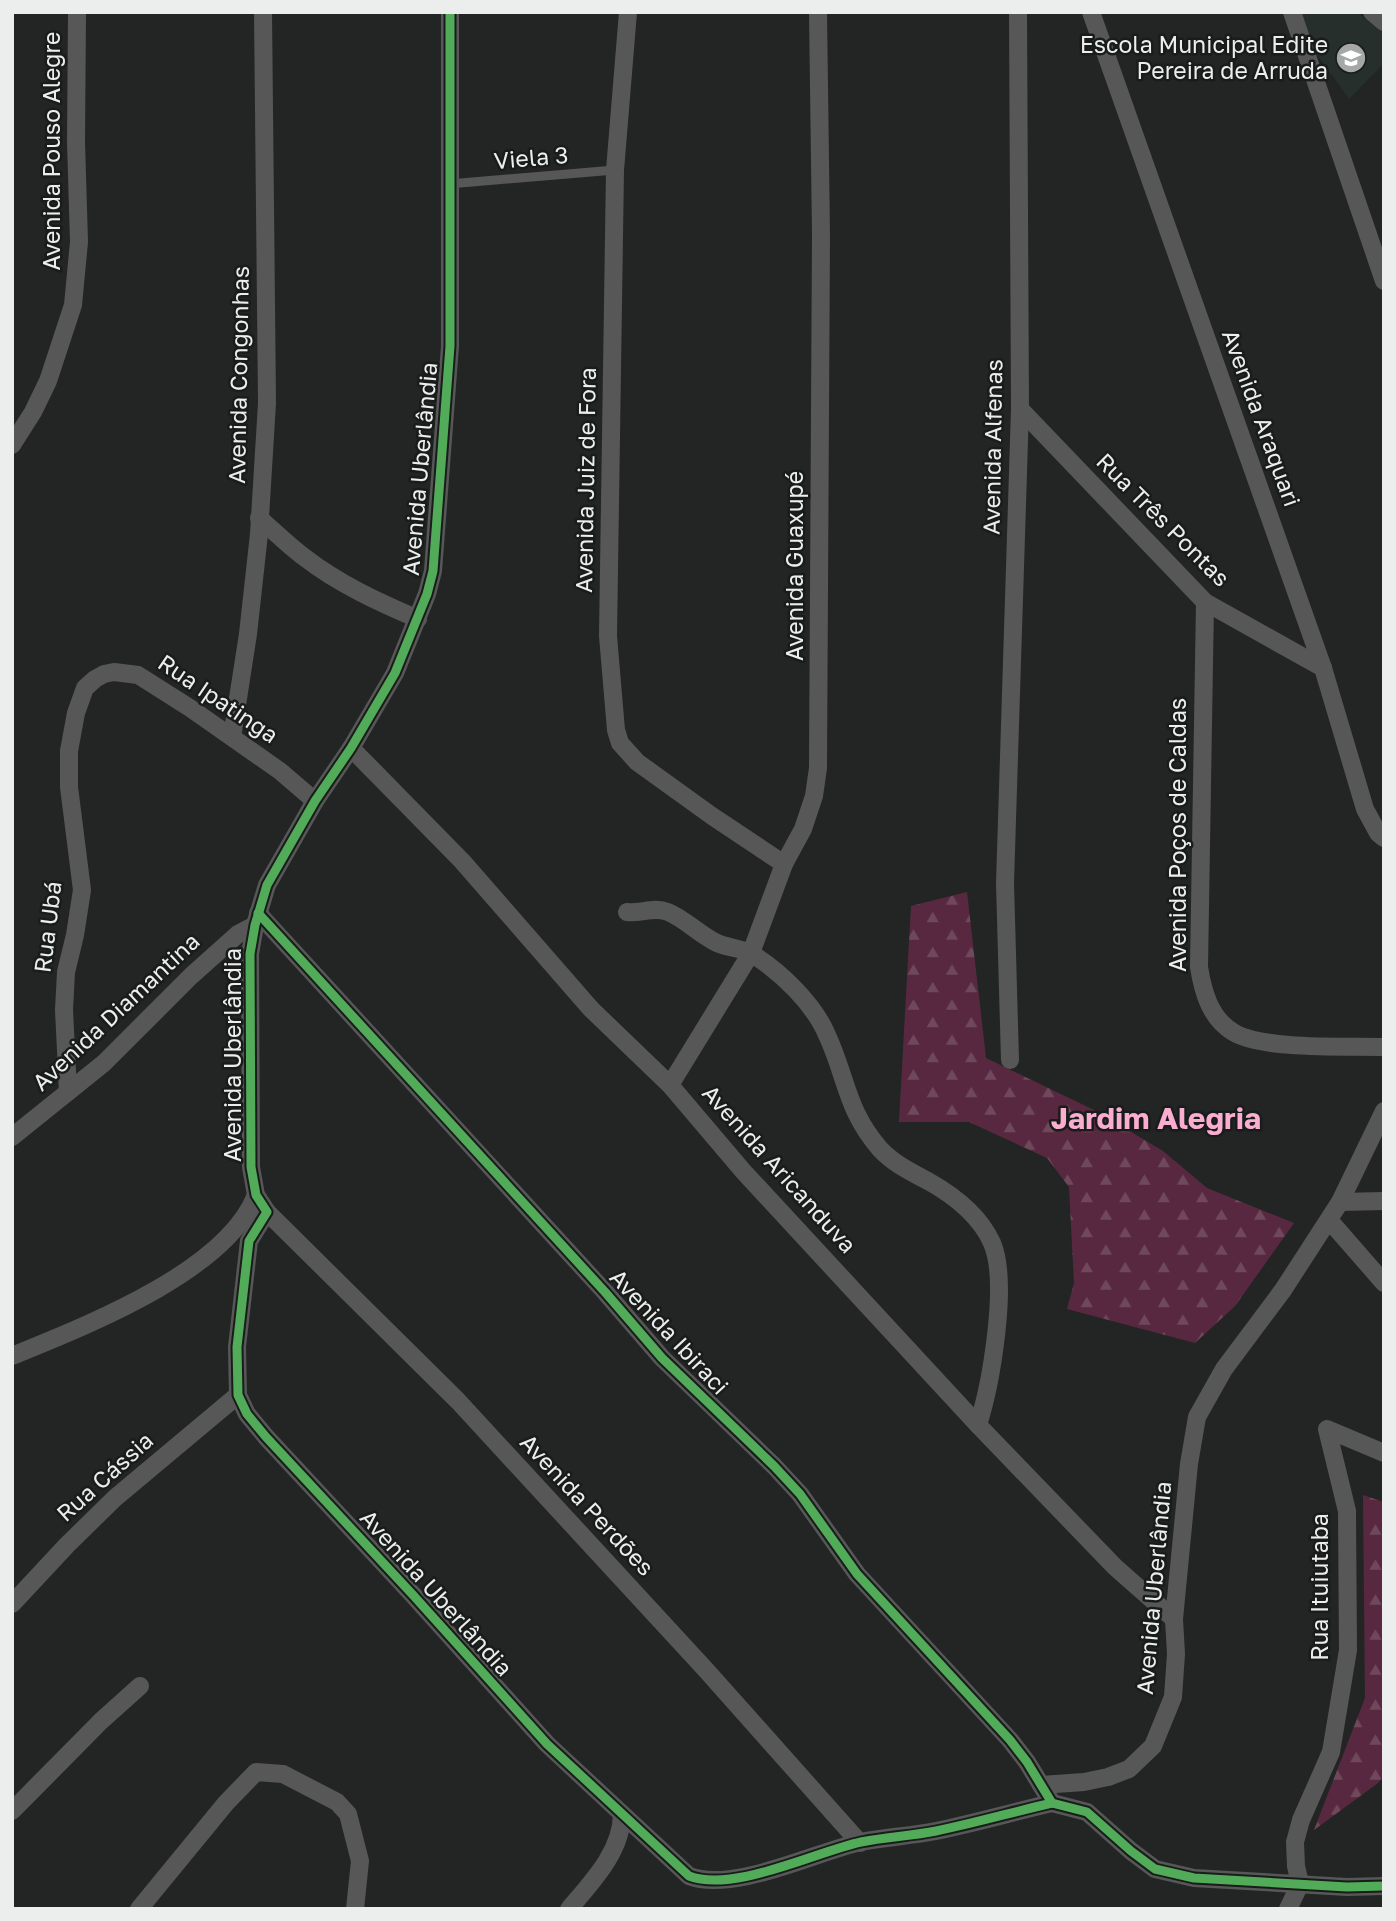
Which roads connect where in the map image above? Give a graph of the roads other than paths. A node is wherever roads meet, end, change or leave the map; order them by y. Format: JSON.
{"nodes":[{"id":1,"x":77,"y":12,"type":"edge"},
{"id":2,"x":263,"y":12,"type":"edge"},
{"id":3,"x":450,"y":12,"type":"edge"},
{"id":4,"x":628,"y":12,"type":"edge"},
{"id":5,"x":818,"y":12,"type":"edge"},
{"id":6,"x":1018,"y":12,"type":"edge"},
{"id":7,"x":1091,"y":12,"type":"edge"},
{"id":8,"x":1292,"y":12,"type":"edge"},
{"id":9,"x":1372,"y":12,"type":"edge"},
{"id":10,"x":1384,"y":22,"type":"edge"},
{"id":11,"x":615,"y":170,"type":"junction"},
{"id":12,"x":449,"y":184,"type":"junction"},
{"id":13,"x":1384,"y":251,"type":"edge"},
{"id":14,"x":1382,"y":276,"type":"edge"},
{"id":15,"x":1020,"y":409,"type":"junction"},
{"id":16,"x":12,"y":445,"type":"edge"},
{"id":17,"x":259,"y":518,"type":"junction"},
{"id":18,"x":1205,"y":602,"type":"junction"},
{"id":19,"x":418,"y":619,"type":"junction"},
{"id":20,"x":1324,"y":668,"type":"junction"},
{"id":21,"x":85,"y":688,"type":"joint"},
{"id":22,"x":232,"y":737,"type":"junction"},
{"id":23,"x":351,"y":748,"type":"junction"},
{"id":24,"x":315,"y":801,"type":"junction"},
{"id":25,"x":1384,"y":838,"type":"edge"},
{"id":26,"x":784,"y":863,"type":"junction"},
{"id":27,"x":627,"y":912,"type":"dead end"},
{"id":28,"x":256,"y":919,"type":"junction"},
{"id":29,"x":751,"y":953,"type":"junction"},
{"id":30,"x":1384,"y":1047,"type":"edge"},
{"id":31,"x":1010,"y":1060,"type":"dead end"},
{"id":32,"x":670,"y":1085,"type":"junction"},
{"id":33,"x":68,"y":1092,"type":"junction"},
{"id":34,"x":1384,"y":1111,"type":"edge"},
{"id":35,"x":12,"y":1137,"type":"edge"},
{"id":36,"x":256,"y":1195,"type":"junction"},
{"id":37,"x":1384,"y":1201,"type":"edge"},
{"id":38,"x":1340,"y":1202,"type":"junction"},
{"id":39,"x":267,"y":1212,"type":"junction"},
{"id":40,"x":1329,"y":1220,"type":"junction"},
{"id":41,"x":1384,"y":1283,"type":"edge"},
{"id":42,"x":12,"y":1356,"type":"edge"},
{"id":43,"x":238,"y":1395,"type":"junction"},
{"id":44,"x":978,"y":1425,"type":"junction"},
{"id":45,"x":1384,"y":1453,"type":"edge"},
{"id":46,"x":12,"y":1604,"type":"edge"},
{"id":47,"x":1174,"y":1619,"type":"junction"},
{"id":48,"x":140,"y":1686,"type":"dead end"},
{"id":49,"x":1041,"y":1785,"type":"junction"},
{"id":50,"x":1052,"y":1803,"type":"junction"},
{"id":51,"x":12,"y":1811,"type":"edge"},
{"id":52,"x":622,"y":1814,"type":"junction"},
{"id":53,"x":860,"y":1843,"type":"junction"},
{"id":54,"x":1300,"y":1884,"type":"junction"},
{"id":55,"x":1384,"y":1886,"type":"edge"},
{"id":56,"x":139,"y":1909,"type":"edge"},
{"id":57,"x":355,"y":1909,"type":"edge"},
{"id":58,"x":569,"y":1909,"type":"edge"},
{"id":59,"x":1288,"y":1909,"type":"edge"}],
"edges":[{"from":1,"to":16,"type":"street","name":"Avenida Pouso Alegre"},
{"from":2,"to":17,"type":"street","name":"Avenida Congonhas"},
{"from":3,"to":12,"type":"street","name":"Avenida Uberlândia"},
{"from":4,"to":11,"type":"street","name":"Avenida Juiz de Fora"},
{"from":5,"to":26,"type":"street","name":"Avenida Guaxupé"},
{"from":6,"to":15,"type":"street","name":"Avenida Alfenas"},
{"from":7,"to":20,"type":"street","name":"Avenida Araquari"},
{"from":8,"to":14,"type":"street"},
{"from":9,"to":10,"type":"street"},
{"from":11,"to":12,"type":"lane","name":"Viela 3"},
{"from":11,"to":26,"type":"street","name":"Avenida Juiz de Fora"},
{"from":12,"to":19,"type":"street","name":"Avenida Uberlândia"},
{"from":13,"to":14,"type":"street"},
{"from":15,"to":18,"type":"street","name":"Rua Três Pontas"},
{"from":15,"to":31,"type":"street","name":"Avenida Alfenas"},
{"from":17,"to":19,"type":"street"},
{"from":17,"to":22,"type":"street","name":"Avenida Congonhas"},
{"from":18,"to":20,"type":"street","name":"Rua Três Pontas"},
{"from":18,"to":30,"type":"street","name":"Avenida Poços de Caldas"},
{"from":19,"to":23,"type":"street","name":"Avenida Uberlândia"},
{"from":20,"to":25,"type":"street","name":"Avenida Araquari"},
{"from":21,"to":22,"type":"street","name":"Rua Ipatinga"},
{"from":21,"to":33,"type":"street","name":"Rua Ubá"},
{"from":22,"to":24,"type":"street","name":"Rua Ipatinga"},
{"from":23,"to":24,"type":"street","name":"Avenida Uberlândia"},
{"from":23,"to":32,"type":"street","name":"Avenida Aricanduva"},
{"from":24,"to":28,"type":"street","name":"Avenida Uberlândia"},
{"from":26,"to":29,"type":"street","name":"Avenida Guaxupé"},
{"from":27,"to":29,"type":"street"},
{"from":28,"to":33,"type":"street","name":"Avenida Diamantina"},
{"from":28,"to":36,"type":"street","name":"Avenida Uberlândia"},
{"from":28,"to":49,"type":"street","name":"Avenida Ibiraci"},
{"from":29,"to":32,"type":"street","name":"Avenida Guaxupé"},
{"from":29,"to":44,"type":"street"},
{"from":32,"to":44,"type":"street","name":"Avenida Aricanduva"},
{"from":33,"to":35,"type":"street","name":"Avenida Diamantina"},
{"from":34,"to":38,"type":"street","name":"Avenida Uberlândia"},
{"from":36,"to":39,"type":"street","name":"Avenida Uberlândia"},
{"from":36,"to":42,"type":"street"},
{"from":37,"to":38,"type":"street"},
{"from":38,"to":40,"type":"street","name":"Avenida Uberlândia"},
{"from":39,"to":43,"type":"street","name":"Avenida Uberlândia"},
{"from":39,"to":53,"type":"street","name":"Avenida Perdões"},
{"from":40,"to":41,"type":"street"},
{"from":40,"to":47,"type":"street","name":"Avenida Uberlândia"},
{"from":43,"to":46,"type":"street","name":"Rua Cássia"},
{"from":43,"to":52,"type":"street","name":"Avenida Uberlândia"},
{"from":44,"to":47,"type":"street","name":"Avenida Aricanduva"},
{"from":45,"to":54,"type":"street","name":"Rua Ituiutaba"},
{"from":47,"to":49,"type":"street","name":"Avenida Uberlândia"},
{"from":48,"to":51,"type":"street"},
{"from":49,"to":50,"type":"street","name":"Avenida Ibiraci"},
{"from":50,"to":53,"type":"street","name":"Avenida Uberlândia"},
{"from":50,"to":54,"type":"street"},
{"from":52,"to":53,"type":"street","name":"Avenida Uberlândia"},
{"from":52,"to":58,"type":"street"},
{"from":54,"to":55,"type":"street"},
{"from":54,"to":59,"type":"street"},
{"from":56,"to":57,"type":"street"}]}
